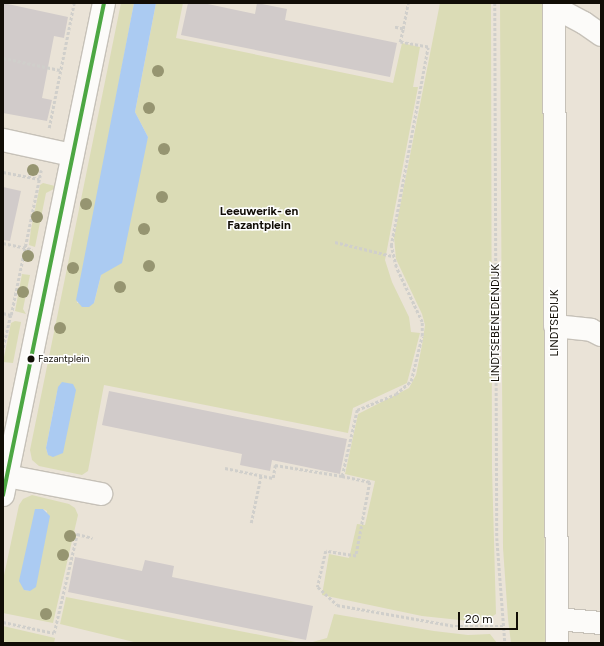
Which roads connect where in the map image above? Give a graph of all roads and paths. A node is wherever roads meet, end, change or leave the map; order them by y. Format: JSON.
{"nodes":[{"id":1,"x":104,"y":3,"type":"edge"},
{"id":2,"x":408,"y":3,"type":"edge"},
{"id":3,"x":495,"y":3,"type":"edge"},
{"id":4,"x":554,"y":5,"type":"edge"},
{"id":5,"x":394,"y":27,"type":"dead end"},
{"id":6,"x":403,"y":28,"type":"junction"},
{"id":7,"x":601,"y":35,"type":"edge"},
{"id":8,"x":3,"y":58,"type":"edge"},
{"id":9,"x":60,"y":70,"type":"dead end"},
{"id":10,"x":3,"y":140,"type":"edge"},
{"id":11,"x":72,"y":155,"type":"junction"},
{"id":12,"x":3,"y":172,"type":"edge"},
{"id":13,"x":39,"y":179,"type":"dead end"},
{"id":14,"x":335,"y":242,"type":"dead end"},
{"id":15,"x":3,"y":243,"type":"edge"},
{"id":16,"x":52,"y":253,"type":"junction"},
{"id":17,"x":392,"y":256,"type":"junction"},
{"id":18,"x":3,"y":313,"type":"edge"},
{"id":19,"x":555,"y":326,"type":"junction"},
{"id":20,"x":601,"y":335,"type":"edge"},
{"id":21,"x":3,"y":351,"type":"edge"},
{"id":22,"x":224,"y":468,"type":"dead end"},
{"id":23,"x":260,"y":475,"type":"junction"},
{"id":24,"x":342,"y":476,"type":"junction"},
{"id":25,"x":5,"y":485,"type":"edge"},
{"id":26,"x":101,"y":494,"type":"dead end"},
{"id":27,"x":251,"y":523,"type":"dead end"},
{"id":28,"x":93,"y":538,"type":"dead end"},
{"id":29,"x":557,"y":619,"type":"junction"},
{"id":30,"x":3,"y":622,"type":"edge"},
{"id":31,"x":601,"y":623,"type":"edge"},
{"id":32,"x":503,"y":626,"type":"junction"},
{"id":33,"x":505,"y":643,"type":"edge"},
{"id":34,"x":557,"y":643,"type":"edge"}],
"edges":[{"from":1,"to":11,"type":"street"},
{"from":2,"to":6,"type":"path"},
{"from":3,"to":32,"type":"path","name":"LINDTSEBENEDENDIJK"},
{"from":4,"to":7,"type":"street"},
{"from":4,"to":19,"type":"street","name":"LINDTSEDIJK"},
{"from":5,"to":6,"type":"path"},
{"from":6,"to":17,"type":"path"},
{"from":8,"to":9,"type":"path"},
{"from":10,"to":11,"type":"street"},
{"from":11,"to":16,"type":"street"},
{"from":12,"to":13,"type":"path"},
{"from":14,"to":17,"type":"path"},
{"from":15,"to":16,"type":"path"},
{"from":16,"to":25,"type":"street"},
{"from":17,"to":24,"type":"path"},
{"from":18,"to":21,"type":"path"},
{"from":19,"to":20,"type":"street"},
{"from":19,"to":29,"type":"street","name":"LINDTSEDIJK"},
{"from":22,"to":23,"type":"path"},
{"from":23,"to":24,"type":"path"},
{"from":23,"to":27,"type":"path"},
{"from":24,"to":32,"type":"path"},
{"from":25,"to":26,"type":"street"},
{"from":28,"to":30,"type":"path"},
{"from":29,"to":31,"type":"street"},
{"from":29,"to":34,"type":"street","name":"LINDTSEDIJK"},
{"from":32,"to":33,"type":"path","name":"LINDTSEBENEDENDIJK"}]}
